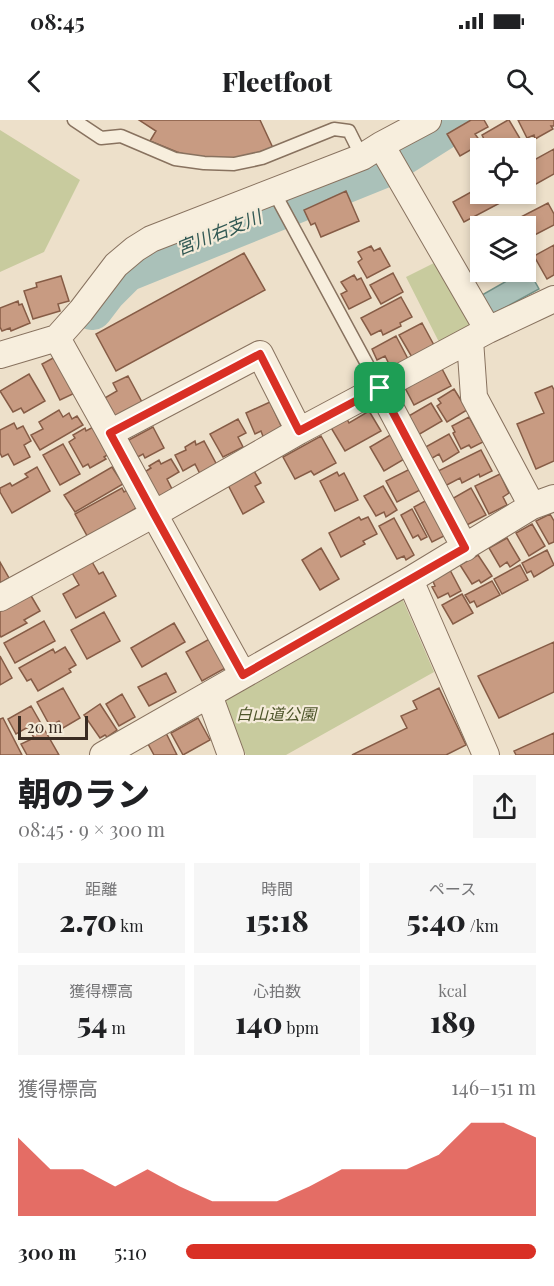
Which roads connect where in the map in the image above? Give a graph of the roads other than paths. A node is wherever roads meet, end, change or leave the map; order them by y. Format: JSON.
{"nodes":[{"id":1,"x":74,"y":120,"type":"edge"},
{"id":2,"x":428,"y":120,"type":"edge"},
{"id":3,"x":379,"y":152,"type":"junction"},
{"id":4,"x":276,"y":196,"type":"junction"},
{"id":5,"x":554,"y":299,"type":"edge"},
{"id":6,"x":479,"y":335,"type":"junction"},
{"id":7,"x":60,"y":343,"type":"junction"},
{"id":8,"x":0,"y":355,"type":"edge"},
{"id":9,"x":380,"y":388,"type":"junction"},
{"id":10,"x":299,"y":431,"type":"junction"},
{"id":11,"x":110,"y":433,"type":"junction"},
{"id":12,"x":543,"y":502,"type":"edge"},
{"id":13,"x":154,"y":514,"type":"junction"},
{"id":14,"x":465,"y":548,"type":"junction"},
{"id":15,"x":410,"y":580,"type":"junction"},
{"id":16,"x":0,"y":598,"type":"edge"},
{"id":17,"x":243,"y":675,"type":"junction"},
{"id":18,"x":208,"y":695,"type":"junction"},
{"id":19,"x":103,"y":755,"type":"edge"},
{"id":20,"x":231,"y":755,"type":"edge"},
{"id":21,"x":486,"y":755,"type":"edge"}],
"edges":[{"from":1,"to":3,"type":"lane"},
{"from":2,"to":3,"type":"street"},
{"from":3,"to":4,"type":"street"},
{"from":3,"to":6,"type":"street"},
{"from":4,"to":7,"type":"street"},
{"from":4,"to":9,"type":"lane"},
{"from":5,"to":6,"type":"street"},
{"from":6,"to":9,"type":"street"},
{"from":6,"to":12,"type":"street"},
{"from":7,"to":8,"type":"street"},
{"from":7,"to":11,"type":"street"},
{"from":9,"to":10,"type":"street"},
{"from":9,"to":14,"type":"street"},
{"from":10,"to":11,"type":"street"},
{"from":10,"to":13,"type":"street"},
{"from":11,"to":13,"type":"street"},
{"from":12,"to":14,"type":"street"},
{"from":13,"to":16,"type":"street"},
{"from":13,"to":17,"type":"street"},
{"from":14,"to":15,"type":"street"},
{"from":15,"to":17,"type":"street"},
{"from":15,"to":21,"type":"street"},
{"from":17,"to":18,"type":"street"},
{"from":18,"to":19,"type":"street"},
{"from":18,"to":20,"type":"street"}]}
